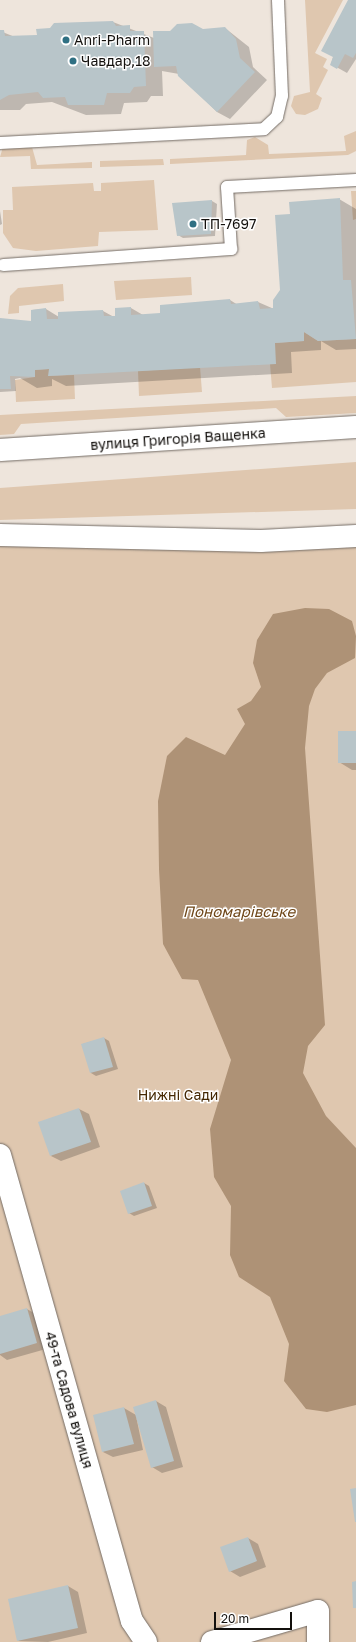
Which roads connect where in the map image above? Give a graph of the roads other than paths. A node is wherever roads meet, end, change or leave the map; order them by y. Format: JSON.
{"nodes":[{"id":1,"x":278,"y":0,"type":"edge"},
{"id":2,"x":0,"y":143,"type":"edge"},
{"id":3,"x":356,"y":180,"type":"edge"},
{"id":4,"x":3,"y":265,"type":"dead end"},
{"id":5,"x":356,"y":427,"type":"edge"},
{"id":6,"x":0,"y":450,"type":"edge"},
{"id":7,"x":0,"y":535,"type":"edge"},
{"id":8,"x":356,"y":536,"type":"edge"},
{"id":9,"x":0,"y":1155,"type":"edge"},
{"id":10,"x":146,"y":1642,"type":"edge"},
{"id":11,"x":212,"y":1642,"type":"edge"},
{"id":12,"x":318,"y":1642,"type":"edge"}],
"edges":[{"from":1,"to":2,"type":"lane"},
{"from":3,"to":4,"type":"lane"},
{"from":5,"to":6,"type":"street","name":"вулиця Григорія Ващенка"},
{"from":7,"to":8,"type":"street"},
{"from":9,"to":10,"type":"street","name":"49-та Садова вулиця"},
{"from":11,"to":12,"type":"street"}]}
